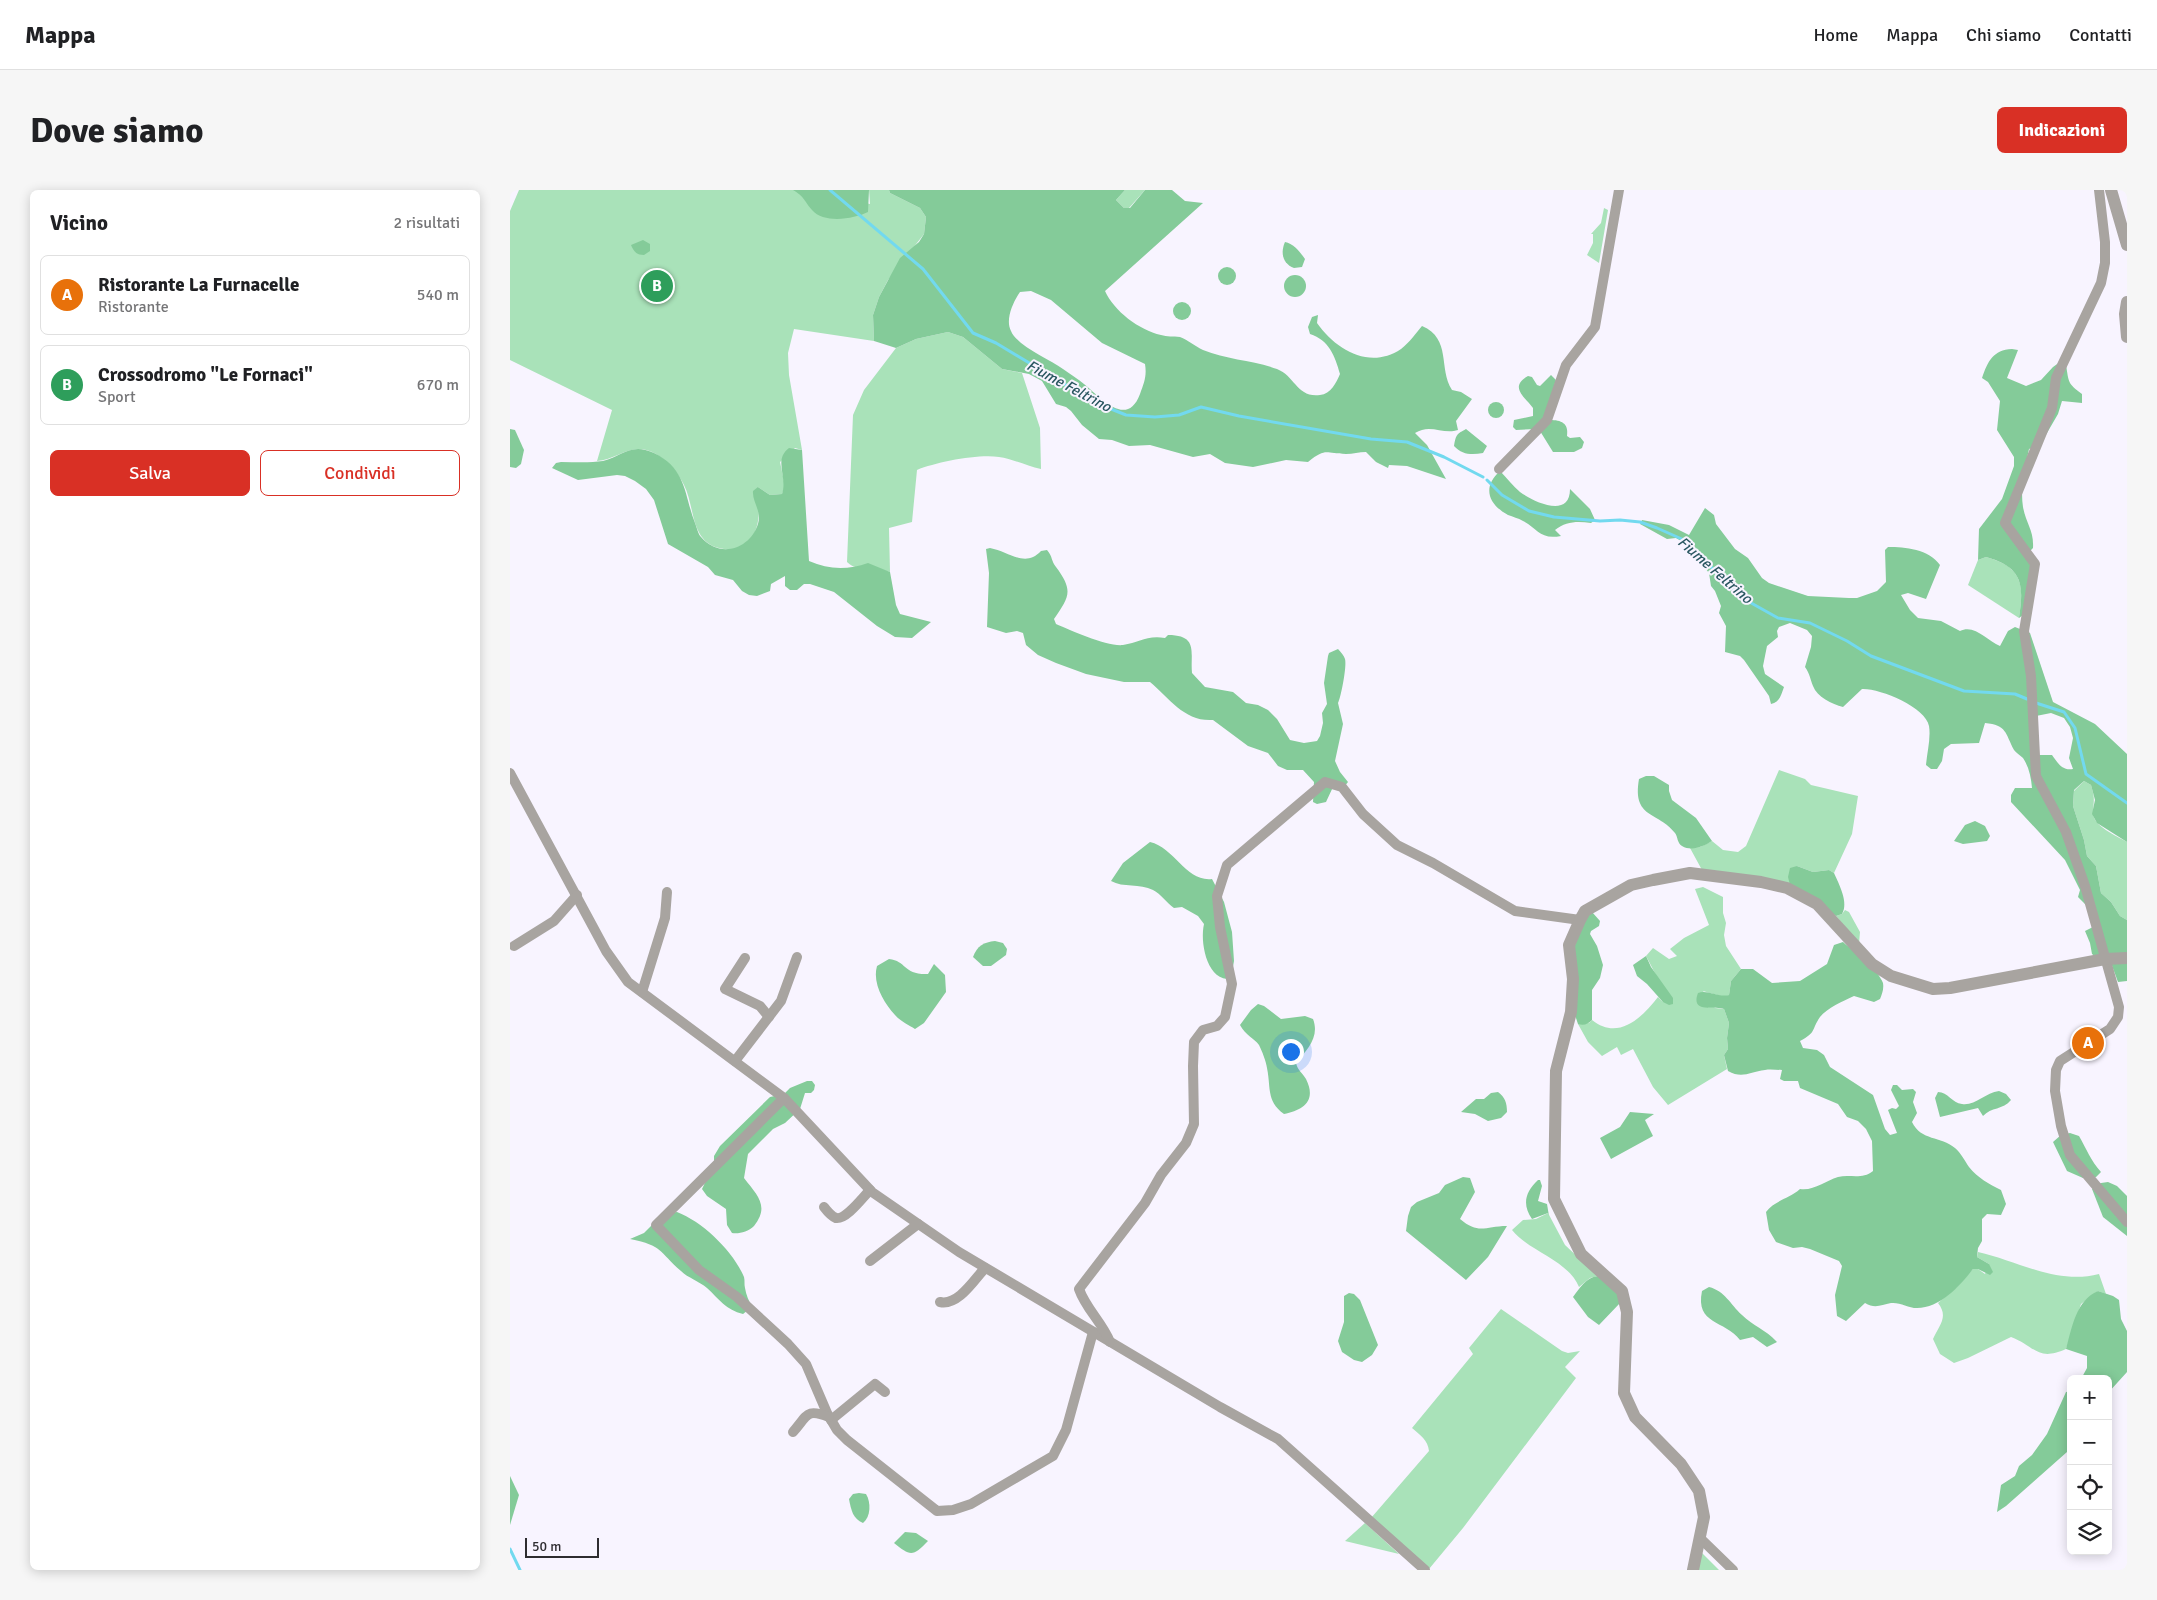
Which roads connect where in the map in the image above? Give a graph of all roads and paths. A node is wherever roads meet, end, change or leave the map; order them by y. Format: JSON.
{"nodes":[{"id":1,"x":1619,"y":190,"type":"edge"},
{"id":2,"x":2099,"y":190,"type":"edge"},
{"id":3,"x":2111,"y":190,"type":"edge"},
{"id":4,"x":2127,"y":245,"type":"edge"},
{"id":5,"x":2127,"y":302,"type":"edge"},
{"id":6,"x":2127,"y":337,"type":"edge"},
{"id":7,"x":1499,"y":469,"type":"dead end"},
{"id":8,"x":510,"y":774,"type":"edge"},
{"id":9,"x":667,"y":892,"type":"dead end"},
{"id":10,"x":577,"y":895,"type":"junction"},
{"id":11,"x":1580,"y":920,"type":"junction"},
{"id":12,"x":514,"y":946,"type":"dead end"},
{"id":13,"x":796,"y":957,"type":"dead end"},
{"id":14,"x":744,"y":958,"type":"dead end"},
{"id":15,"x":2127,"y":958,"type":"edge"},
{"id":16,"x":2105,"y":959,"type":"junction"},
{"id":17,"x":642,"y":992,"type":"junction"},
{"id":18,"x":769,"y":1017,"type":"junction"},
{"id":19,"x":735,"y":1061,"type":"junction"},
{"id":20,"x":784,"y":1098,"type":"junction"},
{"id":21,"x":870,"y":1190,"type":"junction"},
{"id":22,"x":824,"y":1207,"type":"dead end"},
{"id":23,"x":2127,"y":1222,"type":"edge"},
{"id":24,"x":918,"y":1224,"type":"junction"},
{"id":25,"x":870,"y":1261,"type":"dead end"},
{"id":26,"x":985,"y":1268,"type":"junction"},
{"id":27,"x":940,"y":1302,"type":"dead end"},
{"id":28,"x":1093,"y":1332,"type":"junction"},
{"id":29,"x":1110,"y":1342,"type":"junction"},
{"id":30,"x":885,"y":1392,"type":"dead end"},
{"id":31,"x":830,"y":1418,"type":"junction"},
{"id":32,"x":792,"y":1432,"type":"dead end"},
{"id":33,"x":1700,"y":1538,"type":"junction"},
{"id":34,"x":1425,"y":1570,"type":"edge"},
{"id":35,"x":1693,"y":1570,"type":"edge"},
{"id":36,"x":1733,"y":1570,"type":"edge"}],
"edges":[{"from":1,"to":7,"type":"street"},
{"from":2,"to":16,"type":"street"},
{"from":3,"to":4,"type":"street"},
{"from":5,"to":6,"type":"street"},
{"from":8,"to":10,"type":"street"},
{"from":9,"to":17,"type":"street"},
{"from":10,"to":12,"type":"street"},
{"from":10,"to":17,"type":"street"},
{"from":11,"to":16,"type":"street"},
{"from":11,"to":29,"type":"street"},
{"from":11,"to":33,"type":"street"},
{"from":13,"to":18,"type":"street"},
{"from":14,"to":18,"type":"street"},
{"from":15,"to":16,"type":"street"},
{"from":16,"to":23,"type":"street"},
{"from":17,"to":19,"type":"street"},
{"from":18,"to":19,"type":"street"},
{"from":19,"to":20,"type":"street"},
{"from":20,"to":21,"type":"street"},
{"from":20,"to":31,"type":"street"},
{"from":21,"to":22,"type":"street"},
{"from":21,"to":24,"type":"street"},
{"from":24,"to":25,"type":"street"},
{"from":24,"to":26,"type":"street"},
{"from":26,"to":27,"type":"street"},
{"from":26,"to":28,"type":"street"},
{"from":28,"to":29,"type":"street"},
{"from":28,"to":31,"type":"street"},
{"from":29,"to":34,"type":"street"},
{"from":30,"to":31,"type":"street"},
{"from":31,"to":32,"type":"street"},
{"from":33,"to":35,"type":"street"},
{"from":33,"to":36,"type":"street"}]}
